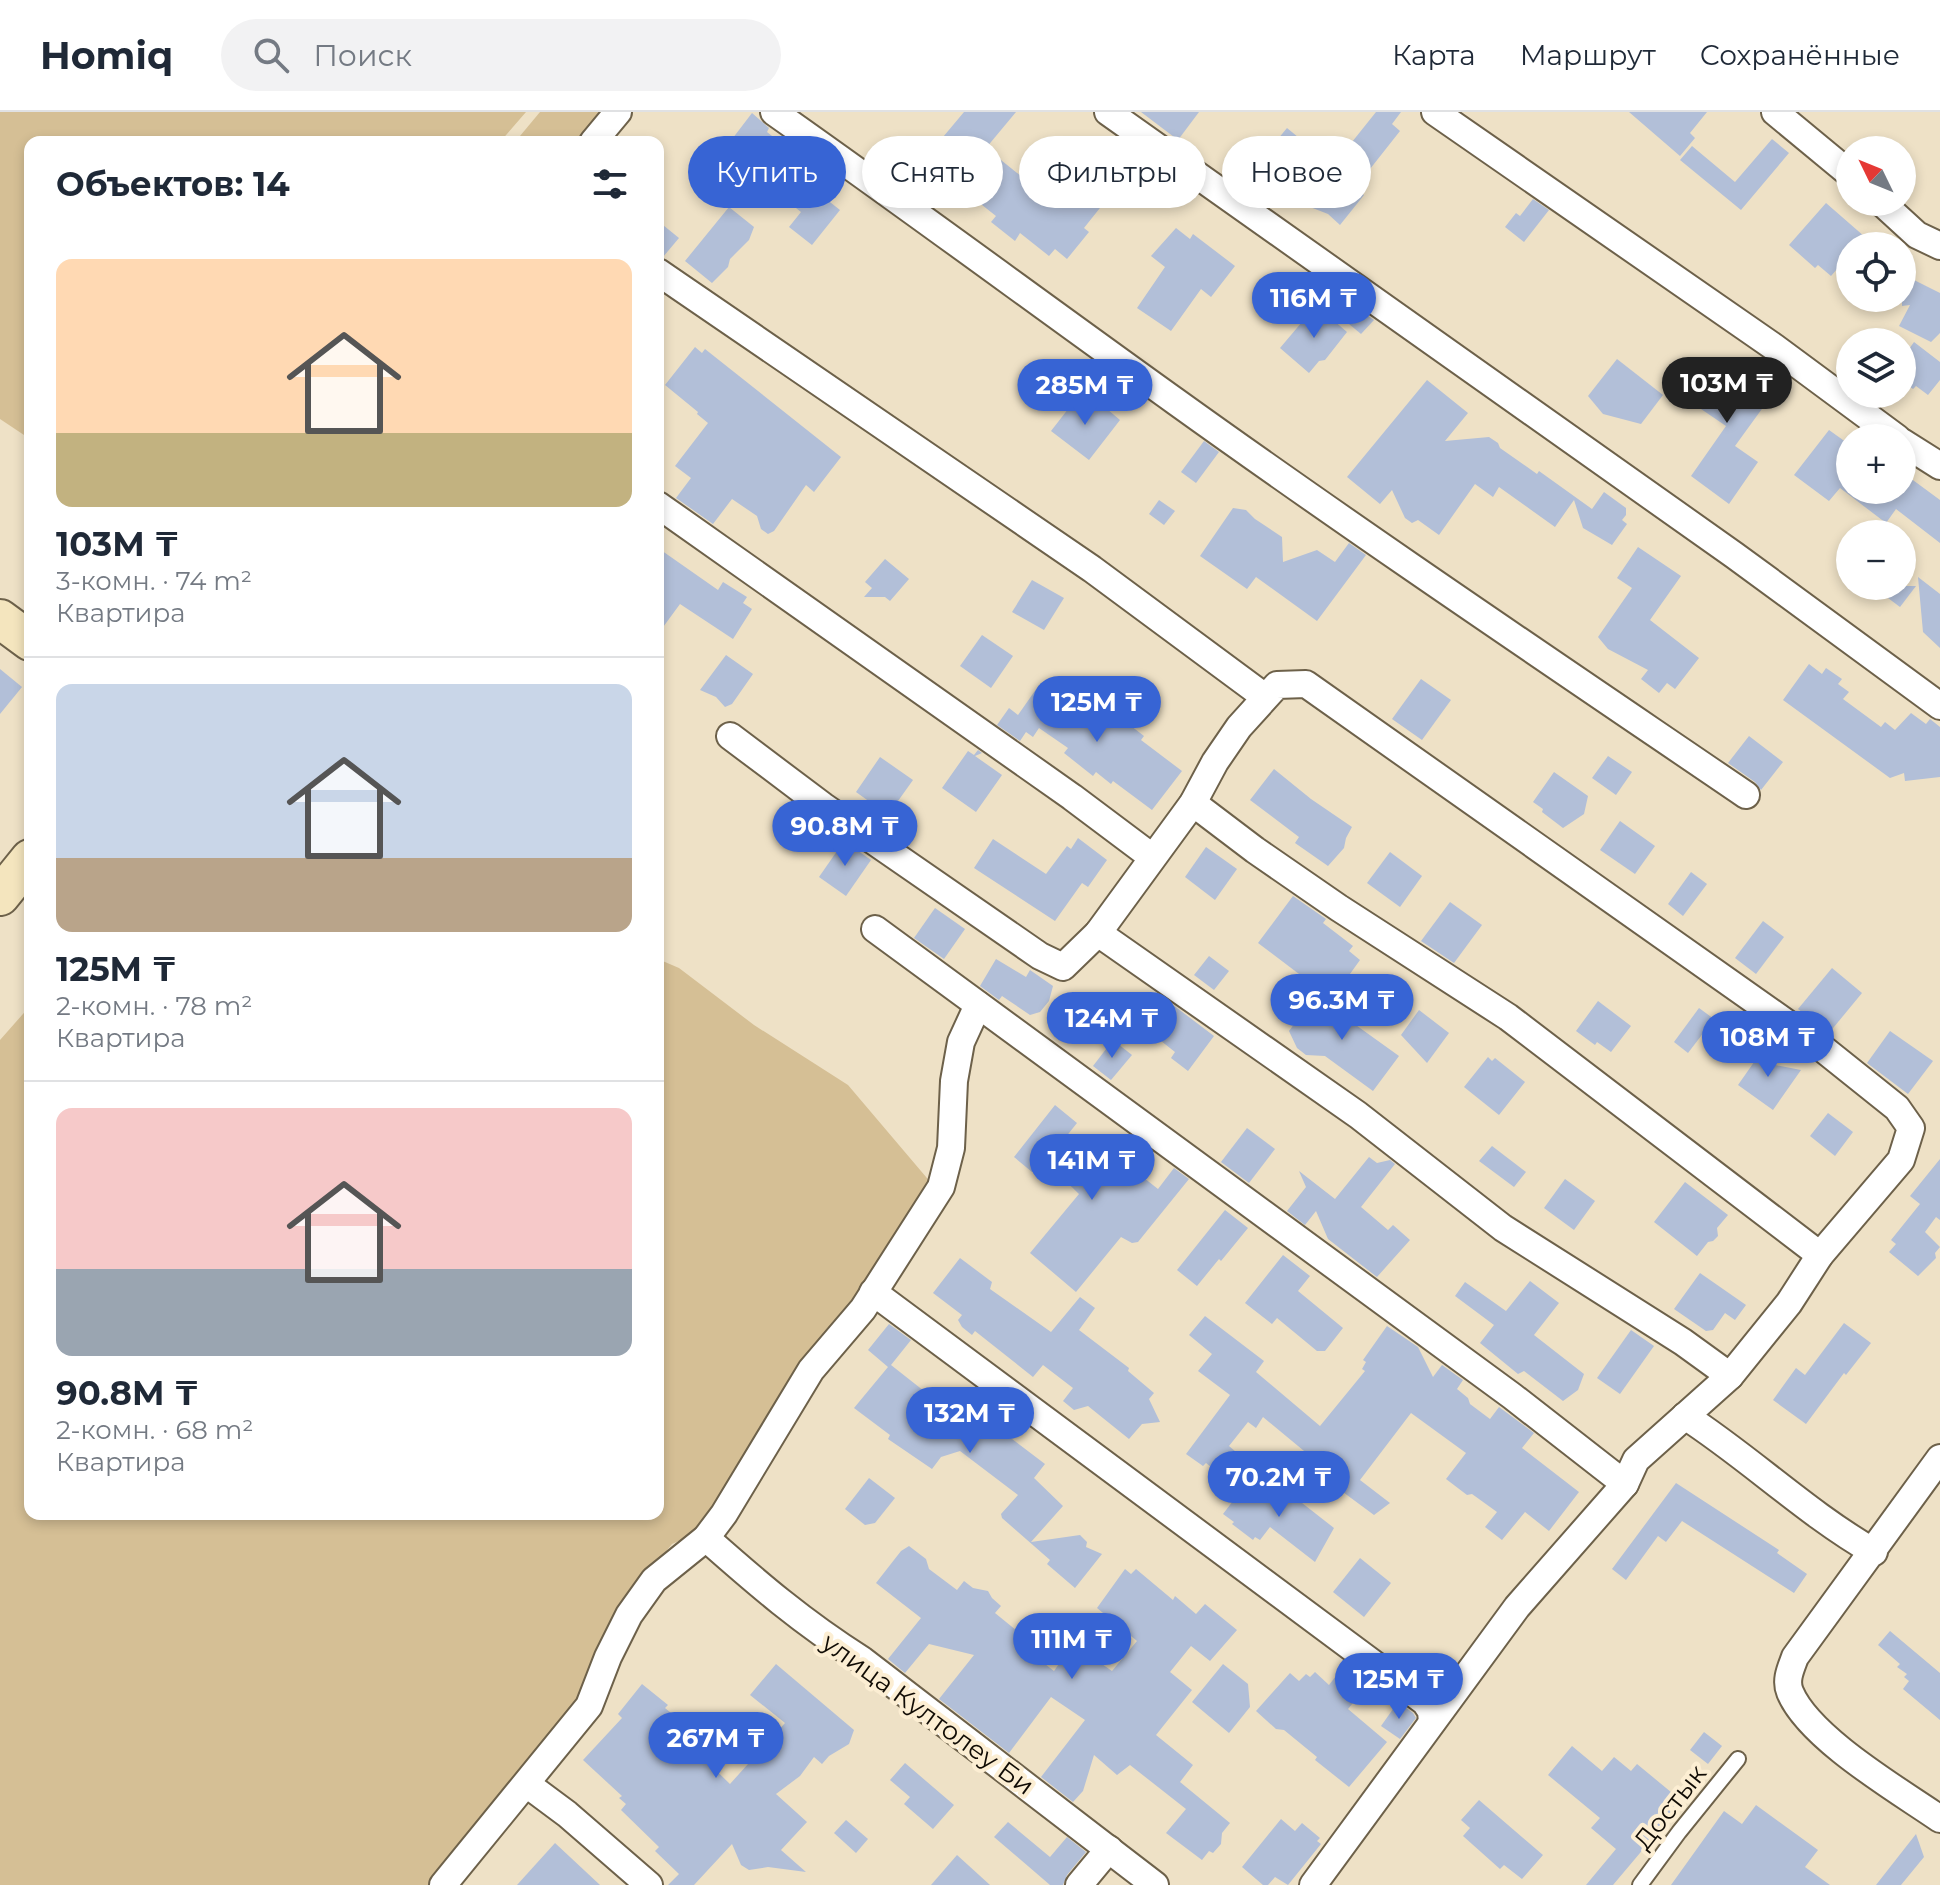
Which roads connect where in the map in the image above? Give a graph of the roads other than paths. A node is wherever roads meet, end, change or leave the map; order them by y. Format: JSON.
{"nodes":[{"id":1,"x":618,"y":112,"type":"edge"},
{"id":2,"x":774,"y":112,"type":"edge"},
{"id":3,"x":1108,"y":112,"type":"edge"},
{"id":4,"x":1435,"y":112,"type":"edge"},
{"id":5,"x":1775,"y":112,"type":"edge"},
{"id":6,"x":598,"y":136,"type":"edge"},
{"id":7,"x":1836,"y":162,"type":"edge"},
{"id":8,"x":1896,"y":216,"type":"edge"},
{"id":9,"x":1940,"y":246,"type":"edge"},
{"id":10,"x":664,"y":276,"type":"edge"},
{"id":11,"x":1878,"y":424,"type":"edge"},
{"id":12,"x":1916,"y":451,"type":"edge"},
{"id":13,"x":1940,"y":466,"type":"edge"},
{"id":14,"x":664,"y":509,"type":"edge"},
{"id":15,"x":0,"y":619,"type":"edge"},
{"id":16,"x":24,"y":637,"type":"edge"},
{"id":17,"x":1265,"y":697,"type":"junction"},
{"id":18,"x":1940,"y":706,"type":"edge"},
{"id":19,"x":730,"y":736,"type":"dead end"},
{"id":20,"x":1746,"y":795,"type":"dead end"},
{"id":21,"x":1193,"y":803,"type":"junction"},
{"id":22,"x":1152,"y":857,"type":"junction"},
{"id":23,"x":24,"y":866,"type":"edge"},
{"id":24,"x":0,"y":896,"type":"edge"},
{"id":25,"x":875,"y":929,"type":"dead end"},
{"id":26,"x":1098,"y":933,"type":"junction"},
{"id":27,"x":978,"y":1005,"type":"junction"},
{"id":28,"x":1820,"y":1255,"type":"junction"},
{"id":29,"x":873,"y":1292,"type":"junction"},
{"id":30,"x":1730,"y":1376,"type":"junction"},
{"id":31,"x":1685,"y":1416,"type":"junction"},
{"id":32,"x":1940,"y":1458,"type":"edge"},
{"id":33,"x":1625,"y":1484,"type":"junction"},
{"id":34,"x":706,"y":1538,"type":"junction"},
{"id":35,"x":1874,"y":1552,"type":"junction"},
{"id":36,"x":1432,"y":1722,"type":"junction"},
{"id":37,"x":1738,"y":1759,"type":"dead end"},
{"id":38,"x":528,"y":1785,"type":"junction"},
{"id":39,"x":1940,"y":1819,"type":"edge"},
{"id":40,"x":1109,"y":1849,"type":"junction"},
{"id":41,"x":443,"y":1885,"type":"edge"},
{"id":42,"x":649,"y":1885,"type":"edge"},
{"id":43,"x":1079,"y":1885,"type":"edge"},
{"id":44,"x":1155,"y":1885,"type":"edge"},
{"id":45,"x":1313,"y":1885,"type":"edge"},
{"id":46,"x":1640,"y":1885,"type":"edge"}],
"edges":[{"from":1,"to":6,"type":"street"},
{"from":2,"to":20,"type":"street"},
{"from":3,"to":18,"type":"street"},
{"from":4,"to":11,"type":"street"},
{"from":5,"to":7,"type":"street"},
{"from":8,"to":9,"type":"street"},
{"from":10,"to":17,"type":"street"},
{"from":12,"to":13,"type":"street"},
{"from":14,"to":22,"type":"street"},
{"from":15,"to":16,"type":"main road"},
{"from":17,"to":21,"type":"street"},
{"from":17,"to":28,"type":"street"},
{"from":19,"to":26,"type":"street"},
{"from":21,"to":22,"type":"street"},
{"from":21,"to":28,"type":"street"},
{"from":22,"to":26,"type":"street"},
{"from":23,"to":24,"type":"main road"},
{"from":25,"to":27,"type":"street"},
{"from":26,"to":30,"type":"street"},
{"from":27,"to":29,"type":"street"},
{"from":27,"to":33,"type":"street"},
{"from":28,"to":30,"type":"street"},
{"from":29,"to":34,"type":"street"},
{"from":29,"to":36,"type":"street"},
{"from":30,"to":31,"type":"street"},
{"from":31,"to":33,"type":"street"},
{"from":31,"to":35,"type":"street"},
{"from":32,"to":35,"type":"street"},
{"from":33,"to":36,"type":"street"},
{"from":34,"to":38,"type":"street"},
{"from":34,"to":40,"type":"street","name":"улица Култолеу Би"},
{"from":35,"to":39,"type":"street"},
{"from":36,"to":45,"type":"street"},
{"from":37,"to":46,"type":"lane","name":"Достык"},
{"from":38,"to":41,"type":"street"},
{"from":38,"to":42,"type":"street"},
{"from":40,"to":43,"type":"street"},
{"from":40,"to":44,"type":"street","name":"улица Култолеу Би"}]}
